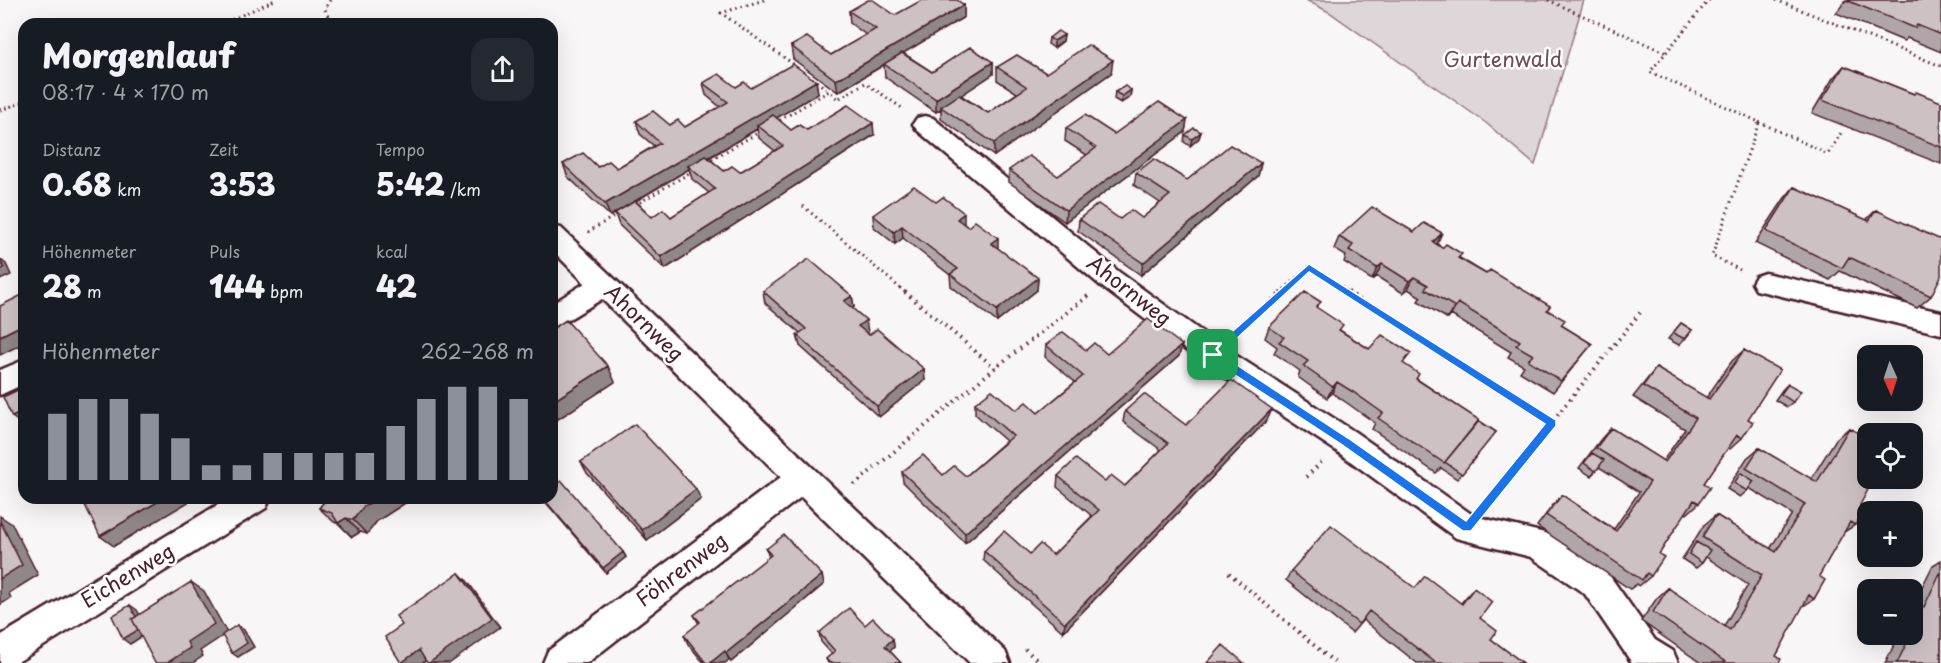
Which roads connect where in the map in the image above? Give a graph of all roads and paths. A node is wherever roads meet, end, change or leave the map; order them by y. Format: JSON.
{"nodes":[{"id":1,"x":275,"y":0,"type":"edge"},
{"id":2,"x":330,"y":0,"type":"edge"},
{"id":3,"x":764,"y":0,"type":"edge"},
{"id":4,"x":1548,"y":0,"type":"edge"},
{"id":5,"x":1710,"y":0,"type":"edge"},
{"id":6,"x":1776,"y":0,"type":"edge"},
{"id":7,"x":235,"y":18,"type":"edge"},
{"id":8,"x":329,"y":18,"type":"edge"},
{"id":9,"x":1666,"y":52,"type":"junction"},
{"id":10,"x":1941,"y":66,"type":"edge"},
{"id":11,"x":801,"y":70,"type":"edge"},
{"id":12,"x":810,"y":77,"type":"edge"},
{"id":13,"x":830,"y":91,"type":"junction"},
{"id":14,"x":18,"y":104,"type":"edge"},
{"id":15,"x":0,"y":110,"type":"edge"},
{"id":16,"x":1759,"y":122,"type":"junction"},
{"id":17,"x":925,"y":124,"type":"joint"},
{"id":18,"x":1841,"y":133,"type":"dead end"},
{"id":19,"x":707,"y":162,"type":"edge"},
{"id":20,"x":697,"y":168,"type":"edge"},
{"id":21,"x":803,"y":206,"type":"dead end"},
{"id":22,"x":559,"y":241,"type":"edge"},
{"id":23,"x":1110,"y":279,"type":"junction"},
{"id":24,"x":1765,"y":283,"type":"joint"},
{"id":25,"x":604,"y":285,"type":"junction"},
{"id":26,"x":1643,"y":309,"type":"dead end"},
{"id":27,"x":558,"y":313,"type":"edge"},
{"id":28,"x":1940,"y":321,"type":"edge"},
{"id":29,"x":1213,"y":355,"type":"junction"},
{"id":30,"x":994,"y":368,"type":"junction"},
{"id":31,"x":18,"y":374,"type":"edge"},
{"id":32,"x":0,"y":383,"type":"edge"},
{"id":33,"x":1552,"y":423,"type":"junction"},
{"id":34,"x":803,"y":478,"type":"junction"},
{"id":35,"x":854,"y":485,"type":"dead end"},
{"id":36,"x":245,"y":504,"type":"edge"},
{"id":37,"x":1467,"y":528,"type":"junction"},
{"id":38,"x":1229,"y":573,"type":"dead end"},
{"id":39,"x":0,"y":654,"type":"edge"},
{"id":40,"x":560,"y":663,"type":"edge"},
{"id":41,"x":993,"y":663,"type":"edge"},
{"id":42,"x":1335,"y":663,"type":"edge"},
{"id":43,"x":1660,"y":663,"type":"edge"}],
"edges":[{"from":1,"to":7,"type":"path"},
{"from":2,"to":8,"type":"path"},
{"from":3,"to":11,"type":"path"},
{"from":4,"to":9,"type":"path"},
{"from":5,"to":9,"type":"path"},
{"from":6,"to":10,"type":"path"},
{"from":9,"to":16,"type":"path"},
{"from":12,"to":13,"type":"path"},
{"from":13,"to":17,"type":"path"},
{"from":13,"to":19,"type":"path"},
{"from":14,"to":15,"type":"path"},
{"from":16,"to":18,"type":"path"},
{"from":16,"to":24,"type":"path"},
{"from":17,"to":23,"type":"street","name":"Ahornweg"},
{"from":20,"to":22,"type":"path"},
{"from":21,"to":30,"type":"path"},
{"from":22,"to":25,"type":"street","name":"Ahornweg"},
{"from":23,"to":29,"type":"street","name":"Ahornweg"},
{"from":23,"to":30,"type":"path"},
{"from":24,"to":28,"type":"street"},
{"from":25,"to":27,"type":"street"},
{"from":25,"to":34,"type":"street","name":"Ahornweg"},
{"from":26,"to":33,"type":"path"},
{"from":29,"to":33,"type":"path"},
{"from":29,"to":37,"type":"street","name":"Ahornweg"},
{"from":30,"to":35,"type":"path"},
{"from":31,"to":32,"type":"street"},
{"from":33,"to":37,"type":"path"},
{"from":34,"to":40,"type":"street","name":"Föhrenweg"},
{"from":34,"to":41,"type":"street","name":"Ahornweg"},
{"from":36,"to":39,"type":"street","name":"Eichenweg"},
{"from":37,"to":43,"type":"street","name":"Ahornweg"},
{"from":38,"to":42,"type":"path"}]}
